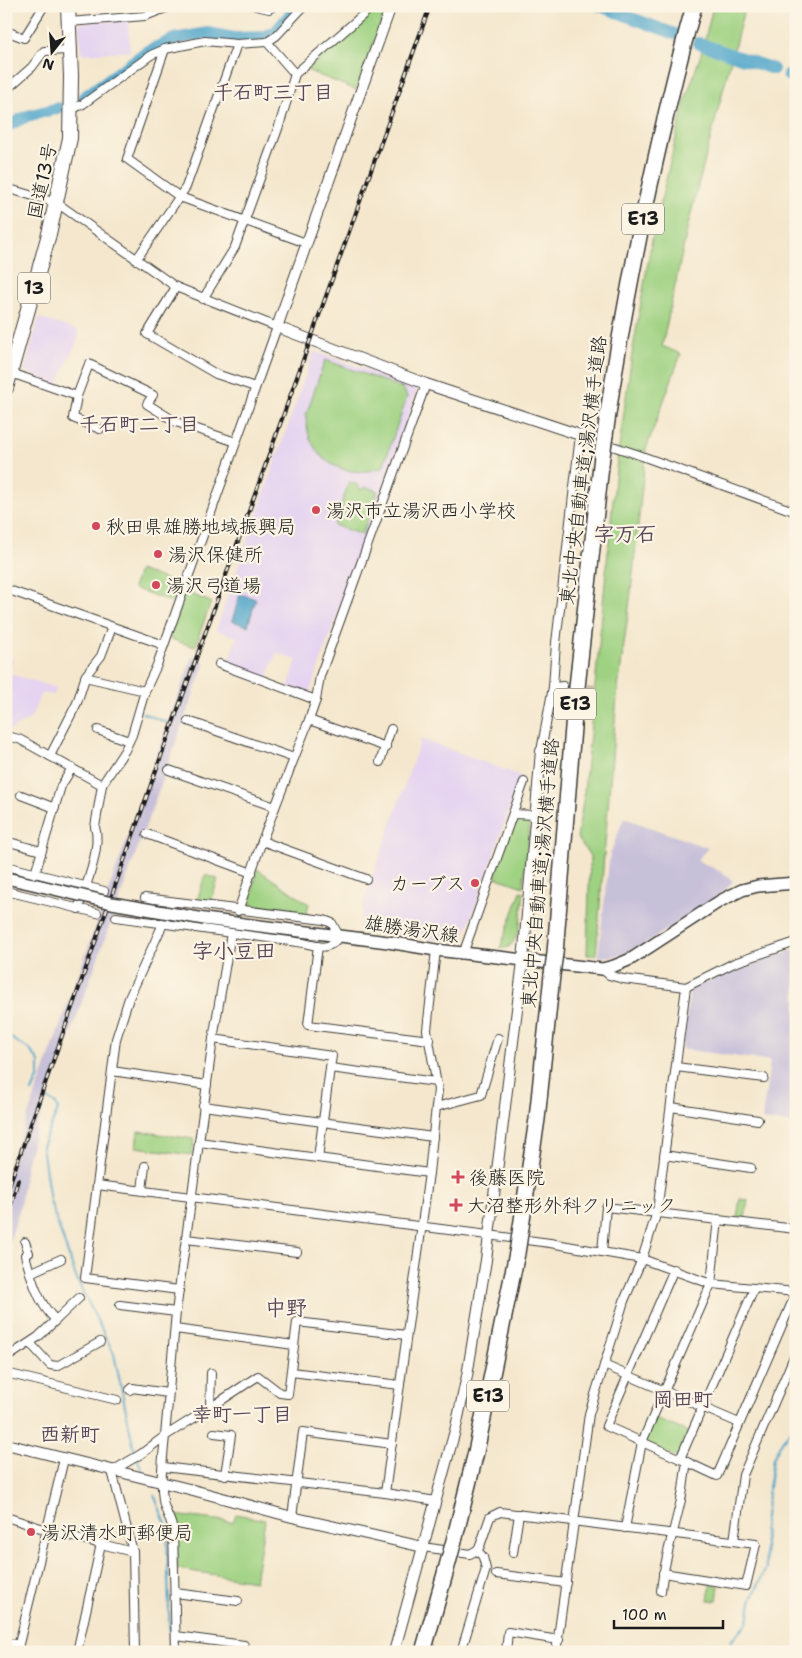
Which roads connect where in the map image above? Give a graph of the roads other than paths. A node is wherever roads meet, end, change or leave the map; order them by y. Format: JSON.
{"nodes":[{"id":1,"x":44,"y":6,"type":"edge"},
{"id":2,"x":68,"y":6,"type":"edge"},
{"id":3,"x":170,"y":6,"type":"edge"},
{"id":4,"x":256,"y":6,"type":"edge"},
{"id":5,"x":274,"y":6,"type":"edge"},
{"id":6,"x":373,"y":6,"type":"edge"},
{"id":7,"x":391,"y":6,"type":"edge"},
{"id":8,"x":694,"y":6,"type":"edge"},
{"id":9,"x":303,"y":7,"type":"edge"},
{"id":10,"x":69,"y":22,"type":"junction"},
{"id":11,"x":6,"y":31,"type":"edge"},
{"id":12,"x":267,"y":42,"type":"junction"},
{"id":13,"x":237,"y":44,"type":"junction"},
{"id":14,"x":165,"y":49,"type":"junction"},
{"id":15,"x":70,"y":50,"type":"junction"},
{"id":16,"x":295,"y":74,"type":"junction"},
{"id":17,"x":6,"y":90,"type":"edge"},
{"id":18,"x":71,"y":110,"type":"junction"},
{"id":19,"x":6,"y":188,"type":"edge"},
{"id":20,"x":180,"y":197,"type":"junction"},
{"id":21,"x":57,"y":203,"type":"junction"},
{"id":22,"x":244,"y":220,"type":"junction"},
{"id":23,"x":306,"y":243,"type":"junction"},
{"id":24,"x":136,"y":260,"type":"junction"},
{"id":25,"x":176,"y":287,"type":"junction"},
{"id":26,"x":203,"y":299,"type":"junction"},
{"id":27,"x":277,"y":327,"type":"junction"},
{"id":28,"x":11,"y":372,"type":"junction"},
{"id":29,"x":426,"y":384,"type":"junction"},
{"id":30,"x":255,"y":387,"type":"junction"},
{"id":31,"x":6,"y":388,"type":"edge"},
{"id":32,"x":76,"y":396,"type":"junction"},
{"id":33,"x":100,"y":429,"type":"dead end"},
{"id":34,"x":580,"y":435,"type":"junction"},
{"id":35,"x":236,"y":442,"type":"junction"},
{"id":36,"x":796,"y":512,"type":"edge"},
{"id":37,"x":6,"y":589,"type":"edge"},
{"id":38,"x":112,"y":627,"type":"junction"},
{"id":39,"x":164,"y":645,"type":"junction"},
{"id":40,"x":218,"y":664,"type":"dead end"},
{"id":41,"x":85,"y":676,"type":"junction"},
{"id":42,"x":553,"y":686,"type":"junction"},
{"id":43,"x":563,"y":686,"type":"tunnel mouth"},
{"id":44,"x":145,"y":691,"type":"junction"},
{"id":45,"x":316,"y":700,"type":"junction"},
{"id":46,"x":309,"y":720,"type":"junction"},
{"id":47,"x":188,"y":721,"type":"dead end"},
{"id":48,"x":98,"y":730,"type":"dead end"},
{"id":49,"x":391,"y":730,"type":"dead end"},
{"id":50,"x":6,"y":736,"type":"edge"},
{"id":51,"x":129,"y":741,"type":"junction"},
{"id":52,"x":386,"y":747,"type":"junction"},
{"id":53,"x":542,"y":752,"type":"joint"},
{"id":54,"x":50,"y":756,"type":"junction"},
{"id":55,"x":294,"y":758,"type":"junction"},
{"id":56,"x":380,"y":762,"type":"dead end"},
{"id":57,"x":72,"y":768,"type":"junction"},
{"id":58,"x":169,"y":770,"type":"dead end"},
{"id":59,"x":524,"y":782,"type":"dead end"},
{"id":60,"x":102,"y":785,"type":"junction"},
{"id":61,"x":21,"y":795,"type":"dead end"},
{"id":62,"x":276,"y":807,"type":"junction"},
{"id":63,"x":55,"y":808,"type":"junction"},
{"id":64,"x":512,"y":814,"type":"junction"},
{"id":65,"x":536,"y":815,"type":"junction"},
{"id":66,"x":147,"y":834,"type":"dead end"},
{"id":67,"x":262,"y":841,"type":"junction"},
{"id":68,"x":6,"y":842,"type":"edge"},
{"id":69,"x":41,"y":851,"type":"junction"},
{"id":70,"x":6,"y":866,"type":"edge"},
{"id":71,"x":252,"y":873,"type":"junction"},
{"id":72,"x":35,"y":874,"type":"junction"},
{"id":73,"x":6,"y":878,"type":"edge"},
{"id":74,"x":366,"y":879,"type":"dead end"},
{"id":75,"x":796,"y":883,"type":"edge"},
{"id":76,"x":84,"y":887,"type":"junction"},
{"id":77,"x":6,"y":891,"type":"edge"},
{"id":78,"x":104,"y":891,"type":"dead end"},
{"id":79,"x":145,"y":898,"type":"dead end"},
{"id":80,"x":173,"y":902,"type":"junction"},
{"id":81,"x":78,"y":909,"type":"junction"},
{"id":82,"x":238,"y":910,"type":"junction"},
{"id":83,"x":97,"y":913,"type":"dead end"},
{"id":84,"x":116,"y":916,"type":"dead end"},
{"id":85,"x":164,"y":923,"type":"junction"},
{"id":86,"x":231,"y":933,"type":"junction"},
{"id":87,"x":339,"y":936,"type":"junction"},
{"id":88,"x":796,"y":942,"type":"edge"},
{"id":89,"x":318,"y":946,"type":"junction"},
{"id":90,"x":436,"y":950,"type":"junction"},
{"id":91,"x":462,"y":954,"type":"junction"},
{"id":92,"x":523,"y":961,"type":"junction"},
{"id":93,"x":602,"y":969,"type":"junction"},
{"id":94,"x":686,"y":987,"type":"junction"},
{"id":95,"x":498,"y":1038,"type":"dead end"},
{"id":96,"x":213,"y":1039,"type":"junction"},
{"id":97,"x":430,"y":1040,"type":"junction"},
{"id":98,"x":676,"y":1067,"type":"junction"},
{"id":99,"x":330,"y":1068,"type":"junction"},
{"id":100,"x":112,"y":1071,"type":"junction"},
{"id":101,"x":764,"y":1078,"type":"dead end"},
{"id":102,"x":436,"y":1082,"type":"junction"},
{"id":103,"x":207,"y":1085,"type":"junction"},
{"id":104,"x":204,"y":1106,"type":"junction"},
{"id":105,"x":436,"y":1107,"type":"junction"},
{"id":106,"x":671,"y":1108,"type":"junction"},
{"id":107,"x":758,"y":1120,"type":"dead end"},
{"id":108,"x":323,"y":1123,"type":"junction"},
{"id":109,"x":433,"y":1137,"type":"junction"},
{"id":110,"x":199,"y":1142,"type":"junction"},
{"id":111,"x":664,"y":1155,"type":"junction"},
{"id":112,"x":318,"y":1158,"type":"junction"},
{"id":113,"x":146,"y":1166,"type":"dead end"},
{"id":114,"x":751,"y":1168,"type":"dead end"},
{"id":115,"x":429,"y":1172,"type":"junction"},
{"id":116,"x":97,"y":1185,"type":"junction"},
{"id":117,"x":142,"y":1190,"type":"junction"},
{"id":118,"x":192,"y":1196,"type":"junction"},
{"id":119,"x":657,"y":1212,"type":"junction"},
{"id":120,"x":718,"y":1219,"type":"junction"},
{"id":121,"x":421,"y":1227,"type":"junction"},
{"id":122,"x":796,"y":1229,"type":"edge"},
{"id":123,"x":489,"y":1235,"type":"junction"},
{"id":124,"x":186,"y":1239,"type":"junction"},
{"id":125,"x":25,"y":1242,"type":"dead end"},
{"id":126,"x":297,"y":1252,"type":"dead end"},
{"id":127,"x":602,"y":1252,"type":"junction"},
{"id":128,"x":61,"y":1259,"type":"dead end"},
{"id":129,"x":642,"y":1259,"type":"junction"},
{"id":130,"x":674,"y":1269,"type":"junction"},
{"id":131,"x":30,"y":1273,"type":"junction"},
{"id":132,"x":711,"y":1284,"type":"junction"},
{"id":133,"x":754,"y":1288,"type":"junction"},
{"id":134,"x":179,"y":1290,"type":"junction"},
{"id":135,"x":796,"y":1292,"type":"edge"},
{"id":136,"x":79,"y":1298,"type":"dead end"},
{"id":137,"x":120,"y":1305,"type":"dead end"},
{"id":138,"x":176,"y":1312,"type":"junction"},
{"id":139,"x":56,"y":1320,"type":"junction"},
{"id":140,"x":175,"y":1329,"type":"junction"},
{"id":141,"x":406,"y":1335,"type":"junction"},
{"id":142,"x":100,"y":1342,"type":"dead end"},
{"id":143,"x":30,"y":1343,"type":"junction"},
{"id":144,"x":294,"y":1345,"type":"junction"},
{"id":145,"x":796,"y":1352,"type":"edge"},
{"id":146,"x":6,"y":1358,"type":"edge"},
{"id":147,"x":604,"y":1365,"type":"junction"},
{"id":148,"x":291,"y":1372,"type":"junction"},
{"id":149,"x":6,"y":1373,"type":"edge"},
{"id":150,"x":211,"y":1373,"type":"dead end"},
{"id":151,"x":628,"y":1375,"type":"junction"},
{"id":152,"x":400,"y":1385,"type":"junction"},
{"id":153,"x":130,"y":1390,"type":"dead end"},
{"id":154,"x":664,"y":1391,"type":"junction"},
{"id":155,"x":168,"y":1393,"type":"junction"},
{"id":156,"x":118,"y":1400,"type":"dead end"},
{"id":157,"x":702,"y":1407,"type":"junction"},
{"id":158,"x":210,"y":1408,"type":"junction"},
{"id":159,"x":739,"y":1423,"type":"junction"},
{"id":160,"x":214,"y":1433,"type":"dead end"},
{"id":161,"x":165,"y":1436,"type":"junction"},
{"id":162,"x":642,"y":1442,"type":"junction"},
{"id":163,"x":6,"y":1444,"type":"edge"},
{"id":164,"x":392,"y":1444,"type":"junction"},
{"id":165,"x":64,"y":1459,"type":"junction"},
{"id":166,"x":683,"y":1461,"type":"junction"},
{"id":167,"x":162,"y":1467,"type":"junction"},
{"id":168,"x":112,"y":1471,"type":"junction"},
{"id":169,"x":225,"y":1475,"type":"junction"},
{"id":170,"x":161,"y":1482,"type":"junction"},
{"id":171,"x":297,"y":1483,"type":"junction"},
{"id":172,"x":386,"y":1493,"type":"junction"},
{"id":173,"x":436,"y":1501,"type":"junction"},
{"id":174,"x":519,"y":1514,"type":"junction"},
{"id":175,"x":6,"y":1516,"type":"edge"},
{"id":176,"x":292,"y":1517,"type":"junction"},
{"id":177,"x":574,"y":1522,"type":"junction"},
{"id":178,"x":626,"y":1528,"type":"junction"},
{"id":179,"x":47,"y":1530,"type":"junction"},
{"id":180,"x":671,"y":1534,"type":"junction"},
{"id":181,"x":734,"y":1541,"type":"junction"},
{"id":182,"x":101,"y":1544,"type":"junction"},
{"id":183,"x":423,"y":1547,"type":"junction"},
{"id":184,"x":477,"y":1550,"type":"junction"},
{"id":185,"x":133,"y":1552,"type":"junction"},
{"id":186,"x":513,"y":1553,"type":"dead end"},
{"id":187,"x":663,"y":1573,"type":"junction"},
{"id":188,"x":496,"y":1574,"type":"dead end"},
{"id":189,"x":566,"y":1583,"type":"junction"},
{"id":190,"x":661,"y":1591,"type":"dead end"},
{"id":191,"x":175,"y":1593,"type":"junction"},
{"id":192,"x":238,"y":1601,"type":"dead end"},
{"id":193,"x":176,"y":1636,"type":"junction"},
{"id":194,"x":559,"y":1640,"type":"junction"},
{"id":195,"x":6,"y":1642,"type":"edge"},
{"id":196,"x":244,"y":1645,"type":"dead end"},
{"id":197,"x":18,"y":1648,"type":"edge"},
{"id":198,"x":77,"y":1652,"type":"edge"},
{"id":199,"x":135,"y":1652,"type":"edge"},
{"id":200,"x":176,"y":1652,"type":"edge"},
{"id":201,"x":394,"y":1652,"type":"edge"},
{"id":202,"x":423,"y":1652,"type":"edge"},
{"id":203,"x":462,"y":1652,"type":"edge"},
{"id":204,"x":506,"y":1652,"type":"edge"},
{"id":205,"x":556,"y":1652,"type":"edge"}],
"edges":[{"from":1,"to":11,"type":"street"},
{"from":2,"to":10,"type":"highway","name":"国道13号","number":"13"},
{"from":3,"to":10,"type":"street"},
{"from":4,"to":5,"type":"street"},
{"from":6,"to":16,"type":"street"},
{"from":7,"to":23,"type":"street"},
{"from":8,"to":202,"type":"highway","name":"東北中央自動車道;湯沢横手道路","number":"E13","bridge":true},
{"from":9,"to":12,"type":"street"},
{"from":10,"to":15,"type":"highway","name":"国道13号","number":"13"},
{"from":12,"to":13,"type":"street"},
{"from":12,"to":16,"type":"street"},
{"from":13,"to":14,"type":"street"},
{"from":13,"to":20,"type":"street"},
{"from":14,"to":18,"type":"street"},
{"from":14,"to":20,"type":"street"},
{"from":15,"to":17,"type":"street"},
{"from":15,"to":18,"type":"highway","name":"国道13号","number":"13"},
{"from":16,"to":22,"type":"street"},
{"from":18,"to":21,"type":"highway","name":"国道13号","number":"13"},
{"from":19,"to":21,"type":"street"},
{"from":20,"to":22,"type":"street"},
{"from":20,"to":24,"type":"street"},
{"from":21,"to":24,"type":"street"},
{"from":21,"to":28,"type":"highway","name":"国道13号","number":"13"},
{"from":22,"to":23,"type":"street"},
{"from":22,"to":26,"type":"street"},
{"from":23,"to":27,"type":"street"},
{"from":24,"to":25,"type":"street"},
{"from":25,"to":26,"type":"street"},
{"from":25,"to":30,"type":"street"},
{"from":26,"to":27,"type":"street"},
{"from":27,"to":29,"type":"street"},
{"from":27,"to":30,"type":"street"},
{"from":28,"to":31,"type":"highway","name":"国道13号","number":"13"},
{"from":28,"to":32,"type":"street"},
{"from":29,"to":34,"type":"street"},
{"from":29,"to":45,"type":"street"},
{"from":30,"to":35,"type":"street"},
{"from":32,"to":33,"type":"street"},
{"from":32,"to":35,"type":"street"},
{"from":34,"to":36,"type":"street"},
{"from":34,"to":42,"type":"street"},
{"from":35,"to":39,"type":"street"},
{"from":37,"to":38,"type":"street"},
{"from":38,"to":39,"type":"street"},
{"from":38,"to":41,"type":"street"},
{"from":39,"to":44,"type":"street"},
{"from":40,"to":45,"type":"street"},
{"from":41,"to":44,"type":"street"},
{"from":41,"to":54,"type":"street"},
{"from":42,"to":43,"type":"street"},
{"from":42,"to":53,"type":"street"},
{"from":44,"to":51,"type":"street"},
{"from":45,"to":46,"type":"street"},
{"from":46,"to":52,"type":"street"},
{"from":46,"to":55,"type":"street"},
{"from":47,"to":55,"type":"street"},
{"from":48,"to":51,"type":"street"},
{"from":49,"to":52,"type":"street"},
{"from":50,"to":54,"type":"street"},
{"from":51,"to":60,"type":"street"},
{"from":52,"to":56,"type":"street"},
{"from":53,"to":65,"type":"street"},
{"from":54,"to":57,"type":"street"},
{"from":55,"to":62,"type":"street"},
{"from":57,"to":60,"type":"street"},
{"from":57,"to":63,"type":"street"},
{"from":58,"to":62,"type":"street"},
{"from":59,"to":64,"type":"street"},
{"from":60,"to":76,"type":"street"},
{"from":61,"to":63,"type":"street"},
{"from":62,"to":67,"type":"street"},
{"from":63,"to":69,"type":"street"},
{"from":64,"to":65,"type":"street"},
{"from":64,"to":91,"type":"street"},
{"from":65,"to":92,"type":"street"},
{"from":66,"to":71,"type":"street"},
{"from":67,"to":71,"type":"street"},
{"from":67,"to":74,"type":"street"},
{"from":68,"to":69,"type":"street"},
{"from":69,"to":72,"type":"street"},
{"from":70,"to":72,"type":"street"},
{"from":71,"to":82,"type":"street"},
{"from":72,"to":76,"type":"street"},
{"from":73,"to":87,"type":"main road","name":"雄勝湯沢線","bridge":true},
{"from":75,"to":93,"type":"main road","name":"雄勝湯沢線"},
{"from":76,"to":78,"type":"street"},
{"from":76,"to":81,"type":"street"},
{"from":77,"to":81,"type":"street"},
{"from":79,"to":80,"type":"street"},
{"from":80,"to":82,"type":"street"},
{"from":80,"to":85,"type":"street"},
{"from":81,"to":83,"type":"street"},
{"from":82,"to":87,"type":"street"},
{"from":84,"to":85,"type":"street"},
{"from":85,"to":86,"type":"street"},
{"from":85,"to":100,"type":"street"},
{"from":86,"to":89,"type":"street"},
{"from":86,"to":96,"type":"street"},
{"from":87,"to":89,"type":"street"},
{"from":87,"to":90,"type":"main road","name":"雄勝湯沢線"},
{"from":88,"to":94,"type":"street"},
{"from":89,"to":97,"type":"street"},
{"from":90,"to":91,"type":"main road","name":"雄勝湯沢線"},
{"from":90,"to":97,"type":"street"},
{"from":91,"to":92,"type":"main road","name":"雄勝湯沢線"},
{"from":92,"to":93,"type":"main road","name":"雄勝湯沢線"},
{"from":92,"to":123,"type":"street"},
{"from":93,"to":94,"type":"street"},
{"from":94,"to":98,"type":"street"},
{"from":95,"to":105,"type":"street"},
{"from":96,"to":99,"type":"street"},
{"from":96,"to":103,"type":"street"},
{"from":97,"to":102,"type":"street"},
{"from":98,"to":101,"type":"street"},
{"from":98,"to":106,"type":"street"},
{"from":99,"to":102,"type":"street"},
{"from":99,"to":108,"type":"street"},
{"from":100,"to":103,"type":"street"},
{"from":100,"to":116,"type":"street"},
{"from":102,"to":105,"type":"street"},
{"from":103,"to":104,"type":"street"},
{"from":104,"to":108,"type":"street"},
{"from":104,"to":110,"type":"street"},
{"from":105,"to":109,"type":"street"},
{"from":106,"to":107,"type":"street"},
{"from":106,"to":111,"type":"street"},
{"from":108,"to":109,"type":"street"},
{"from":108,"to":112,"type":"street"},
{"from":109,"to":115,"type":"street"},
{"from":110,"to":112,"type":"street"},
{"from":110,"to":118,"type":"street"},
{"from":111,"to":114,"type":"street"},
{"from":111,"to":119,"type":"street"},
{"from":112,"to":115,"type":"street"},
{"from":113,"to":117,"type":"street"},
{"from":115,"to":121,"type":"street"},
{"from":116,"to":117,"type":"street"},
{"from":116,"to":134,"type":"street"},
{"from":117,"to":118,"type":"street"},
{"from":118,"to":121,"type":"street"},
{"from":118,"to":124,"type":"street"},
{"from":119,"to":120,"type":"street"},
{"from":119,"to":127,"type":"street"},
{"from":119,"to":129,"type":"street"},
{"from":120,"to":122,"type":"street"},
{"from":120,"to":132,"type":"street"},
{"from":121,"to":123,"type":"street"},
{"from":121,"to":141,"type":"street"},
{"from":123,"to":127,"type":"street"},
{"from":123,"to":173,"type":"street"},
{"from":124,"to":126,"type":"street"},
{"from":124,"to":134,"type":"street"},
{"from":125,"to":131,"type":"street"},
{"from":127,"to":129,"type":"street"},
{"from":128,"to":131,"type":"street"},
{"from":129,"to":130,"type":"street"},
{"from":129,"to":147,"type":"street"},
{"from":130,"to":132,"type":"street"},
{"from":130,"to":151,"type":"street"},
{"from":131,"to":139,"type":"street"},
{"from":132,"to":133,"type":"street"},
{"from":132,"to":154,"type":"street"},
{"from":133,"to":135,"type":"street"},
{"from":133,"to":157,"type":"street"},
{"from":134,"to":138,"type":"street"},
{"from":135,"to":159,"type":"street"},
{"from":136,"to":139,"type":"street"},
{"from":137,"to":138,"type":"street"},
{"from":138,"to":140,"type":"street"},
{"from":139,"to":143,"type":"street"},
{"from":140,"to":144,"type":"street"},
{"from":140,"to":155,"type":"street"},
{"from":141,"to":144,"type":"street"},
{"from":141,"to":152,"type":"street"},
{"from":142,"to":143,"type":"street"},
{"from":143,"to":146,"type":"street"},
{"from":144,"to":148,"type":"street"},
{"from":145,"to":181,"type":"street"},
{"from":147,"to":151,"type":"street"},
{"from":147,"to":177,"type":"street"},
{"from":148,"to":152,"type":"street"},
{"from":148,"to":158,"type":"street"},
{"from":149,"to":156,"type":"street"},
{"from":150,"to":158,"type":"street"},
{"from":151,"to":154,"type":"street"},
{"from":151,"to":162,"type":"street"},
{"from":152,"to":164,"type":"street"},
{"from":153,"to":155,"type":"street"},
{"from":154,"to":157,"type":"street"},
{"from":154,"to":162,"type":"street"},
{"from":155,"to":161,"type":"street"},
{"from":157,"to":159,"type":"street"},
{"from":157,"to":166,"type":"street"},
{"from":158,"to":161,"type":"street"},
{"from":159,"to":166,"type":"street"},
{"from":160,"to":169,"type":"street"},
{"from":161,"to":167,"type":"street"},
{"from":161,"to":168,"type":"street"},
{"from":162,"to":166,"type":"street"},
{"from":162,"to":178,"type":"street"},
{"from":163,"to":165,"type":"street"},
{"from":164,"to":171,"type":"street"},
{"from":164,"to":172,"type":"street"},
{"from":165,"to":168,"type":"street"},
{"from":165,"to":179,"type":"street"},
{"from":166,"to":180,"type":"street"},
{"from":167,"to":169,"type":"street"},
{"from":167,"to":170,"type":"street"},
{"from":168,"to":170,"type":"street"},
{"from":168,"to":185,"type":"street"},
{"from":169,"to":171,"type":"street"},
{"from":170,"to":176,"type":"street"},
{"from":170,"to":191,"type":"street"},
{"from":171,"to":172,"type":"street"},
{"from":171,"to":176,"type":"street"},
{"from":172,"to":173,"type":"street"},
{"from":173,"to":183,"type":"street"},
{"from":174,"to":177,"type":"street"},
{"from":174,"to":184,"type":"street"},
{"from":174,"to":186,"type":"street"},
{"from":175,"to":179,"type":"street"},
{"from":176,"to":183,"type":"street"},
{"from":177,"to":178,"type":"street"},
{"from":177,"to":189,"type":"street"},
{"from":178,"to":180,"type":"street"},
{"from":179,"to":182,"type":"street"},
{"from":179,"to":197,"type":"street"},
{"from":180,"to":181,"type":"street"},
{"from":180,"to":187,"type":"street"},
{"from":181,"to":187,"type":"street"},
{"from":182,"to":185,"type":"street"},
{"from":182,"to":198,"type":"street"},
{"from":183,"to":184,"type":"street"},
{"from":183,"to":201,"type":"street"},
{"from":184,"to":203,"type":"street"},
{"from":185,"to":199,"type":"street"},
{"from":187,"to":190,"type":"street"},
{"from":188,"to":189,"type":"street"},
{"from":189,"to":194,"type":"street"},
{"from":191,"to":192,"type":"street"},
{"from":191,"to":193,"type":"street"},
{"from":193,"to":196,"type":"street"},
{"from":193,"to":200,"type":"street"},
{"from":194,"to":204,"type":"street"},
{"from":194,"to":205,"type":"street"},
{"from":195,"to":197,"type":"street"}]}
